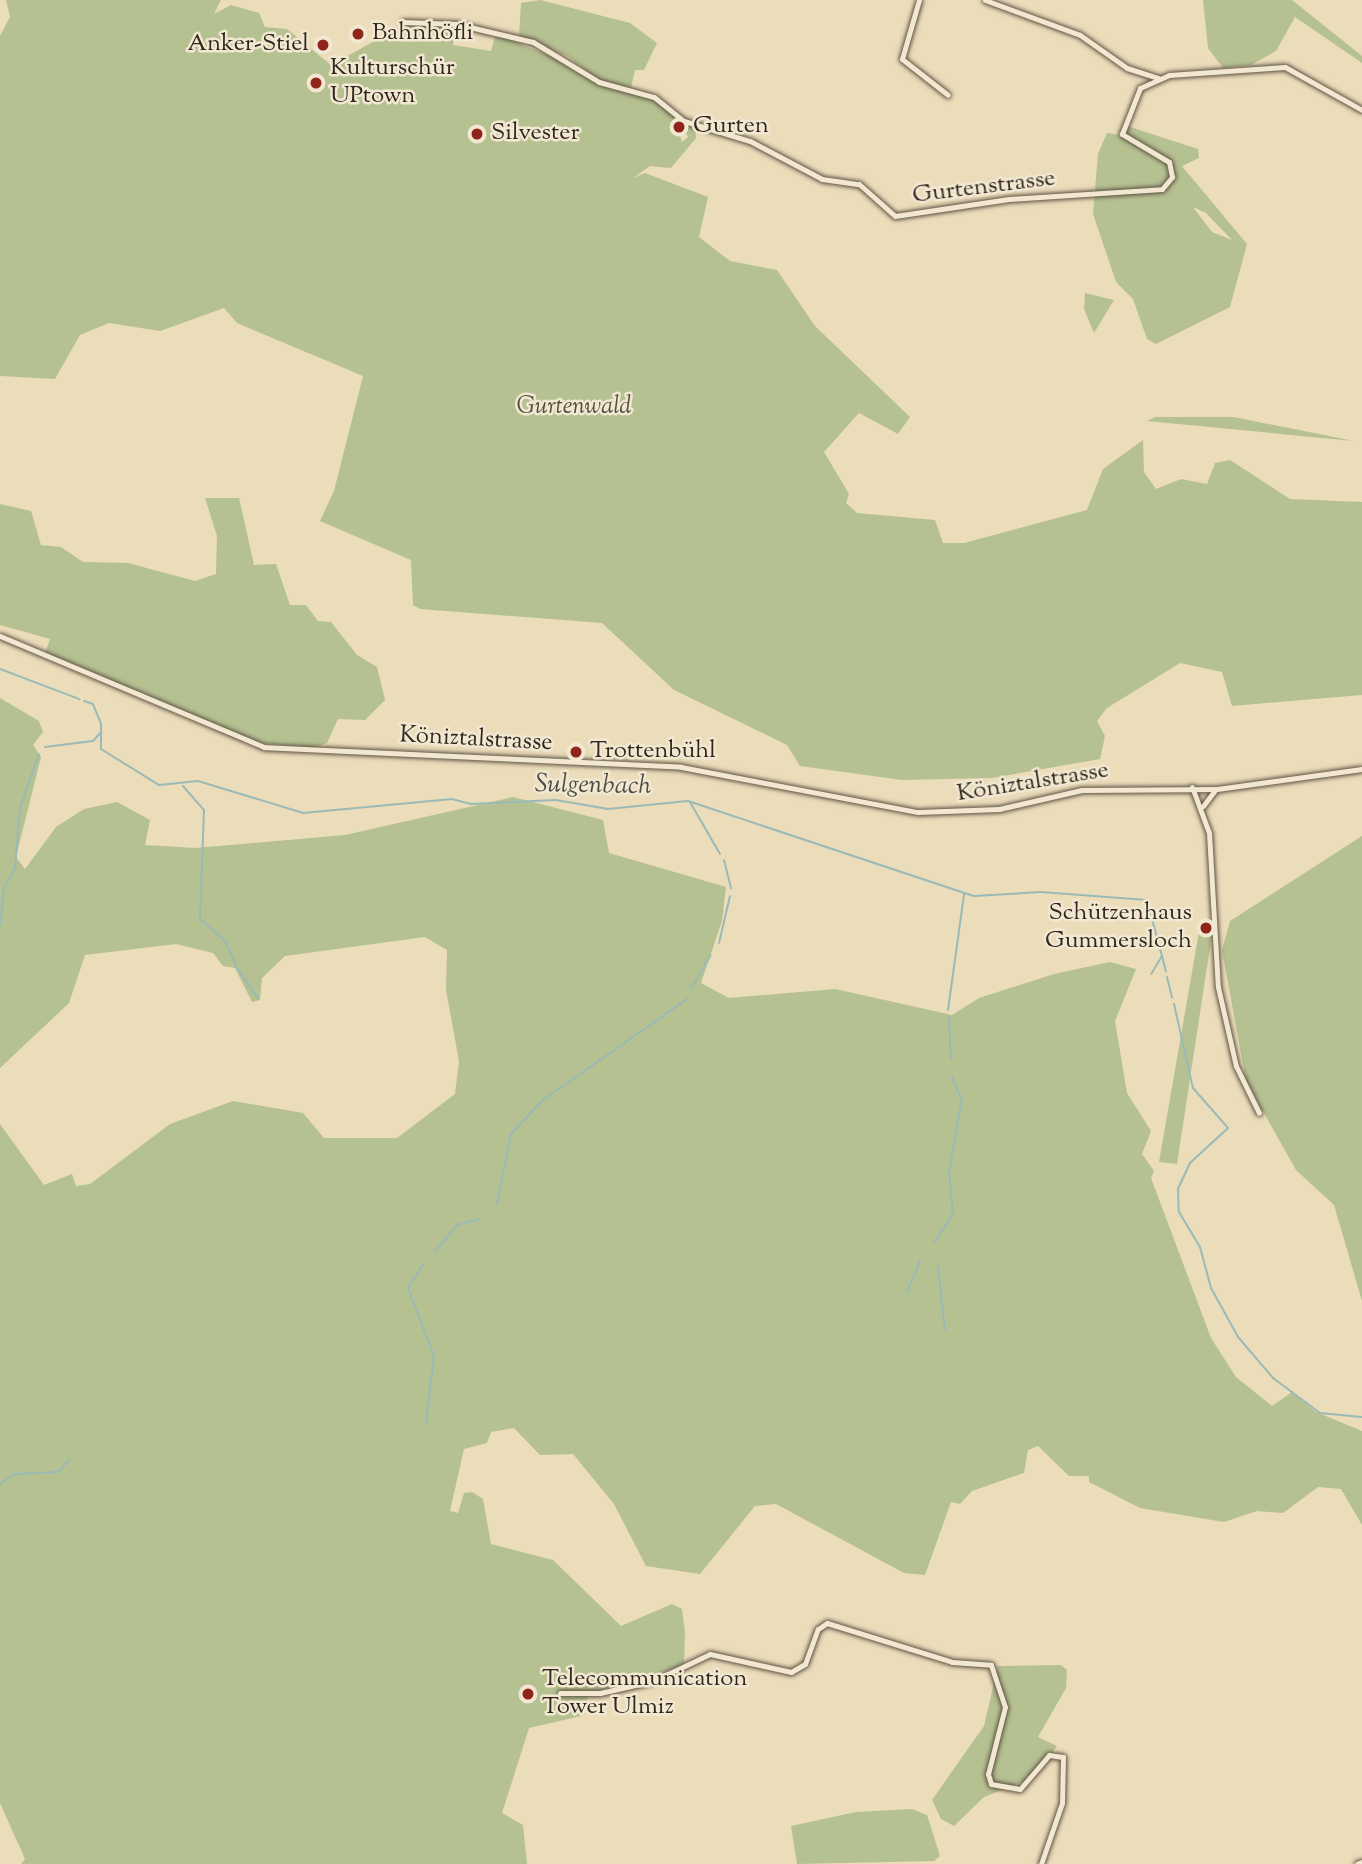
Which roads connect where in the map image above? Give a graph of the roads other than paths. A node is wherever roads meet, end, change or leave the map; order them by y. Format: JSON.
{"nodes":[{"id":1,"x":919,"y":0,"type":"edge"},
{"id":2,"x":985,"y":0,"type":"edge"},
{"id":3,"x":403,"y":22,"type":"dead end"},
{"id":4,"x":1158,"y":78,"type":"junction"},
{"id":5,"x":948,"y":95,"type":"dead end"},
{"id":6,"x":1362,"y":110,"type":"edge"},
{"id":7,"x":0,"y":636,"type":"edge"},
{"id":8,"x":1362,"y":769,"type":"edge"},
{"id":9,"x":1192,"y":787,"type":"junction"},
{"id":10,"x":1217,"y":789,"type":"junction"},
{"id":11,"x":1203,"y":806,"type":"junction"},
{"id":12,"x":1259,"y":1113,"type":"dead end"},
{"id":13,"x":560,"y":1693,"type":"dead end"},
{"id":14,"x":1362,"y":1862,"type":"edge"},
{"id":15,"x":1041,"y":1864,"type":"edge"},
{"id":16,"x":1357,"y":1864,"type":"edge"}],
"edges":[{"from":1,"to":5,"type":"street"},
{"from":2,"to":4,"type":"street"},
{"from":3,"to":4,"type":"street","name":"Gurtenstrasse"},
{"from":4,"to":6,"type":"street"},
{"from":7,"to":9,"type":"street","name":"Köniztalstrasse"},
{"from":8,"to":10,"type":"street","name":"Köniztalstrasse"},
{"from":9,"to":10,"type":"street","name":"Köniztalstrasse"},
{"from":9,"to":11,"type":"street"},
{"from":10,"to":11,"type":"street"},
{"from":11,"to":12,"type":"street"},
{"from":13,"to":15,"type":"street"},
{"from":14,"to":16,"type":"street"}]}
